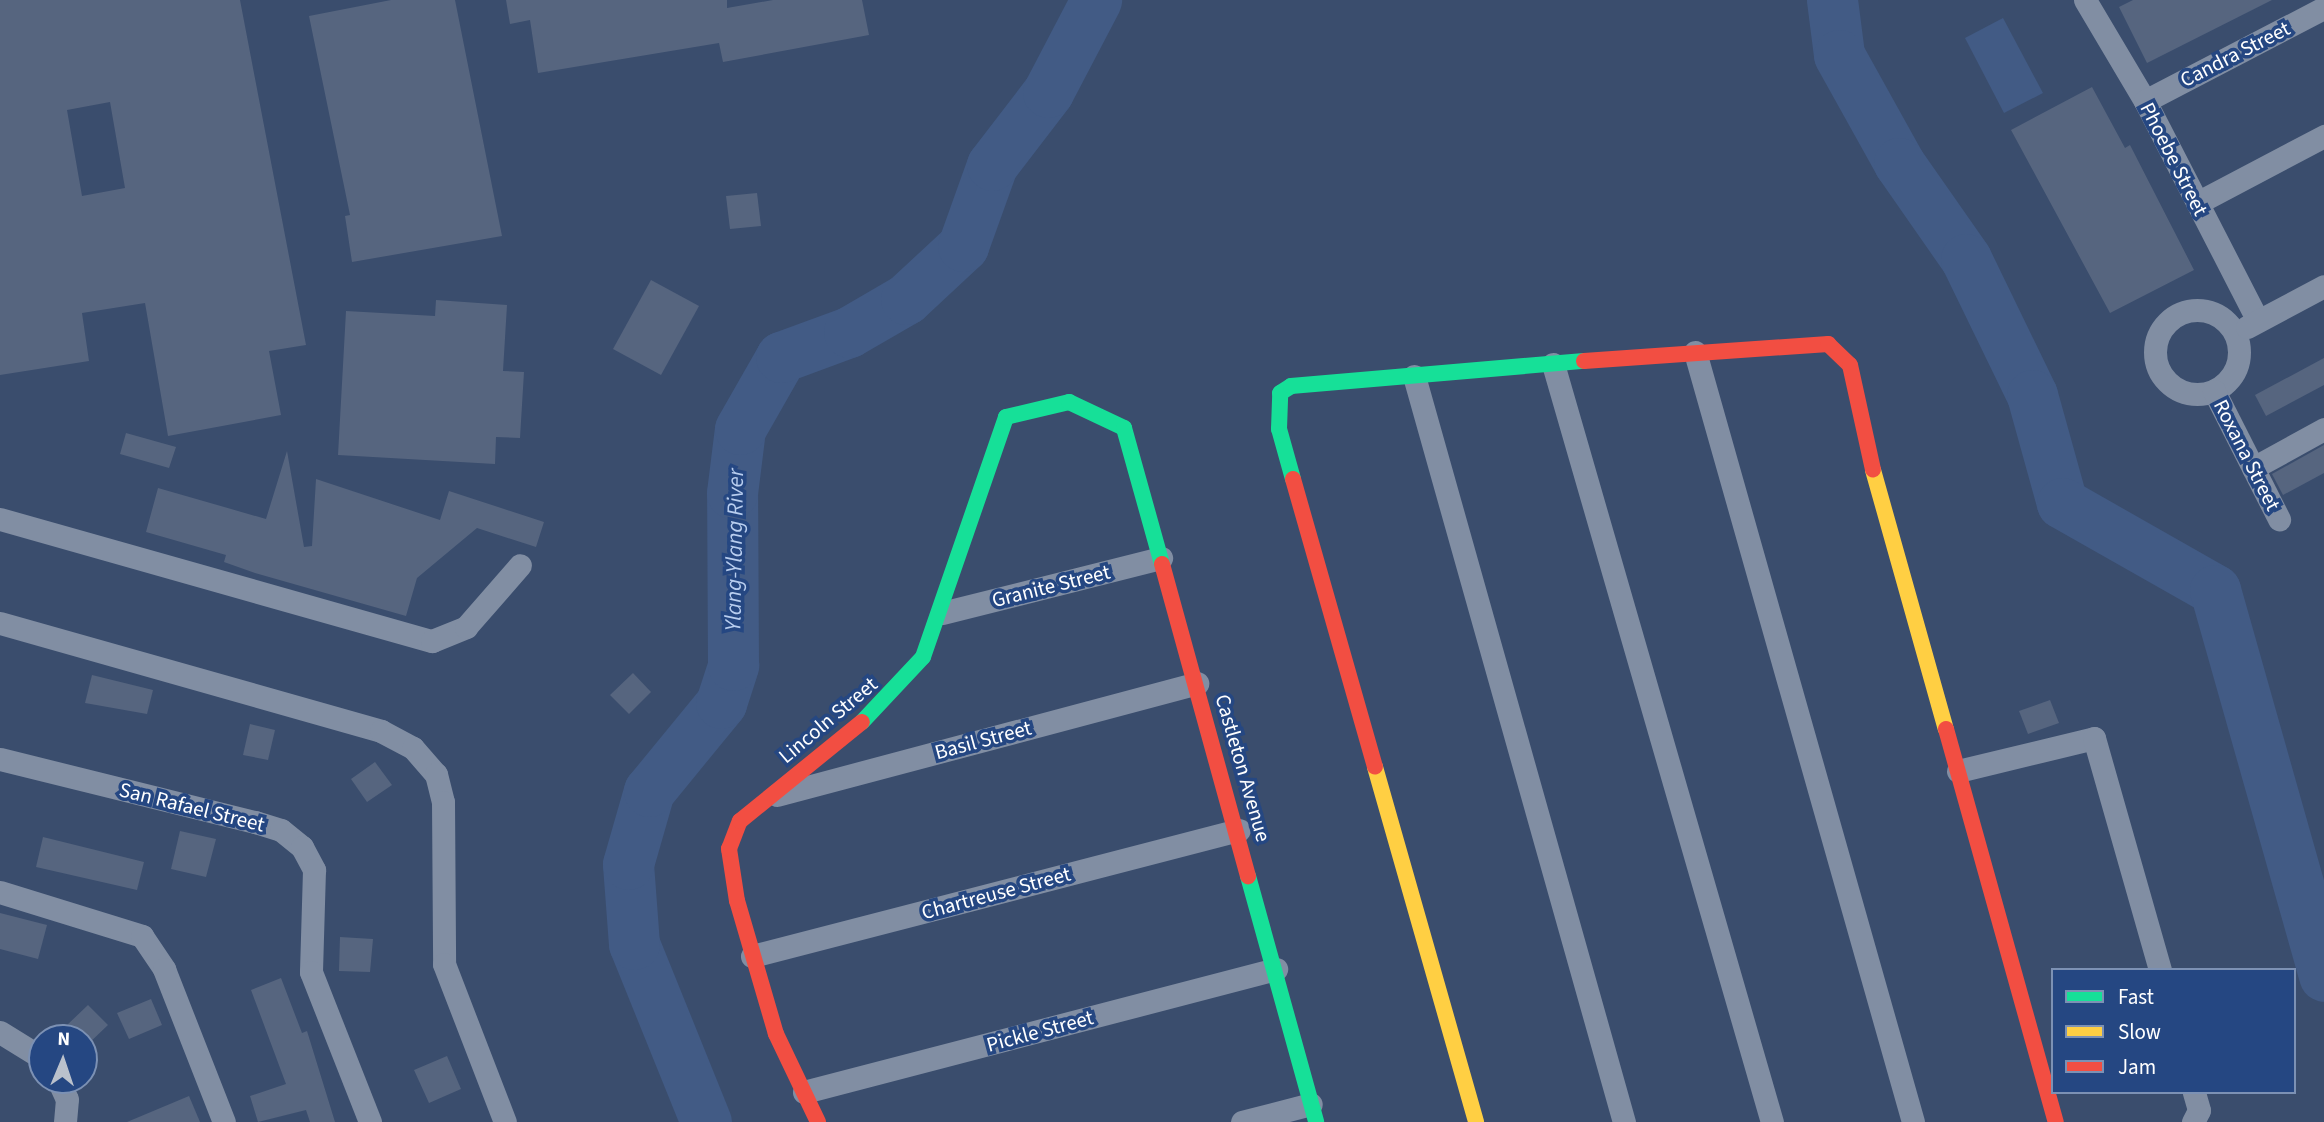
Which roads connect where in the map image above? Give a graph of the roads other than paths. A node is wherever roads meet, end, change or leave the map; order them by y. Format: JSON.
{"nodes":[{"id":1,"x":2085,"y":0,"type":"edge"},
{"id":2,"x":2324,"y":8,"type":"edge"},
{"id":3,"x":2145,"y":101,"type":"junction"},
{"id":4,"x":2324,"y":136,"type":"edge"},
{"id":5,"x":2197,"y":203,"type":"junction"},
{"id":6,"x":2324,"y":286,"type":"edge"},
{"id":7,"x":2258,"y":321,"type":"junction"},
{"id":8,"x":2236,"y":334,"type":"junction"},
{"id":9,"x":1695,"y":352,"type":"junction"},
{"id":10,"x":1553,"y":364,"type":"junction"},
{"id":11,"x":1414,"y":376,"type":"junction"},
{"id":12,"x":2214,"y":391,"type":"junction"},
{"id":13,"x":1124,"y":428,"type":"joint"},
{"id":14,"x":2324,"y":429,"type":"edge"},
{"id":15,"x":2253,"y":468,"type":"junction"},
{"id":16,"x":0,"y":519,"type":"edge"},
{"id":17,"x":2280,"y":519,"type":"dead end"},
{"id":18,"x":1161,"y":558,"type":"junction"},
{"id":19,"x":520,"y":565,"type":"dead end"},
{"id":20,"x":942,"y":613,"type":"junction"},
{"id":21,"x":0,"y":623,"type":"edge"},
{"id":22,"x":1197,"y":684,"type":"junction"},
{"id":23,"x":0,"y":759,"type":"edge"},
{"id":24,"x":1958,"y":771,"type":"junction"},
{"id":25,"x":769,"y":797,"type":"junction"},
{"id":26,"x":1239,"y":830,"type":"junction"},
{"id":27,"x":0,"y":892,"type":"edge"},
{"id":28,"x":752,"y":956,"type":"junction"},
{"id":29,"x":2159,"y":968,"type":"edge"},
{"id":30,"x":1276,"y":970,"type":"junction"},
{"id":31,"x":0,"y":1032,"type":"edge"},
{"id":32,"x":28,"y":1049,"type":"edge"},
{"id":33,"x":804,"y":1093,"type":"junction"},
{"id":34,"x":65,"y":1094,"type":"edge"},
{"id":35,"x":2195,"y":1094,"type":"edge"},
{"id":36,"x":1314,"y":1113,"type":"edge"},
{"id":37,"x":65,"y":1122,"type":"edge"},
{"id":38,"x":224,"y":1122,"type":"edge"},
{"id":39,"x":370,"y":1122,"type":"edge"},
{"id":40,"x":505,"y":1122,"type":"edge"},
{"id":41,"x":818,"y":1122,"type":"edge"},
{"id":42,"x":1242,"y":1122,"type":"edge"},
{"id":43,"x":1476,"y":1122,"type":"edge"},
{"id":44,"x":1624,"y":1122,"type":"edge"},
{"id":45,"x":1772,"y":1122,"type":"edge"},
{"id":46,"x":1913,"y":1122,"type":"edge"},
{"id":47,"x":2056,"y":1122,"type":"edge"},
{"id":48,"x":2193,"y":1122,"type":"edge"}],
"edges":[{"from":1,"to":3,"type":"street","name":"Phoebe Street"},
{"from":2,"to":3,"type":"street","name":"Candra Street"},
{"from":3,"to":5,"type":"street","name":"Phoebe Street"},
{"from":4,"to":5,"type":"street"},
{"from":5,"to":7,"type":"street","name":"Phoebe Street"},
{"from":6,"to":7,"type":"street"},
{"from":7,"to":8,"type":"street"},
{"from":8,"to":12,"type":"street"},
{"from":8,"to":12,"type":"street"},
{"from":9,"to":10,"type":"street"},
{"from":9,"to":24,"type":"street"},
{"from":9,"to":46,"type":"street"},
{"from":10,"to":11,"type":"street"},
{"from":10,"to":45,"type":"street"},
{"from":11,"to":43,"type":"street"},
{"from":11,"to":44,"type":"street"},
{"from":12,"to":15,"type":"street","name":"Roxana Street"},
{"from":13,"to":18,"type":"street","name":"Castleton Avenue"},
{"from":13,"to":20,"type":"street","name":"Lincoln Street"},
{"from":14,"to":15,"type":"street"},
{"from":15,"to":17,"type":"street","name":"Roxana Street"},
{"from":16,"to":19,"type":"street"},
{"from":18,"to":20,"type":"street","name":"Granite Street"},
{"from":18,"to":22,"type":"street","name":"Castleton Avenue"},
{"from":20,"to":25,"type":"street","name":"Lincoln Street"},
{"from":21,"to":40,"type":"street"},
{"from":22,"to":25,"type":"street","name":"Basil Street"},
{"from":22,"to":26,"type":"street","name":"Castleton Avenue"},
{"from":23,"to":39,"type":"street","name":"San Rafael Street"},
{"from":24,"to":29,"type":"street"},
{"from":24,"to":47,"type":"street"},
{"from":25,"to":28,"type":"street","name":"Lincoln Street"},
{"from":26,"to":28,"type":"street","name":"Chartreuse Street"},
{"from":26,"to":30,"type":"street","name":"Castleton Avenue"},
{"from":27,"to":38,"type":"street"},
{"from":28,"to":33,"type":"street","name":"Lincoln Street"},
{"from":30,"to":33,"type":"street","name":"Pickle Street"},
{"from":30,"to":36,"type":"street","name":"Castleton Avenue"},
{"from":31,"to":32,"type":"street"},
{"from":33,"to":41,"type":"street","name":"Lincoln Street"},
{"from":34,"to":37,"type":"street"},
{"from":35,"to":48,"type":"street"},
{"from":36,"to":42,"type":"street"}]}
